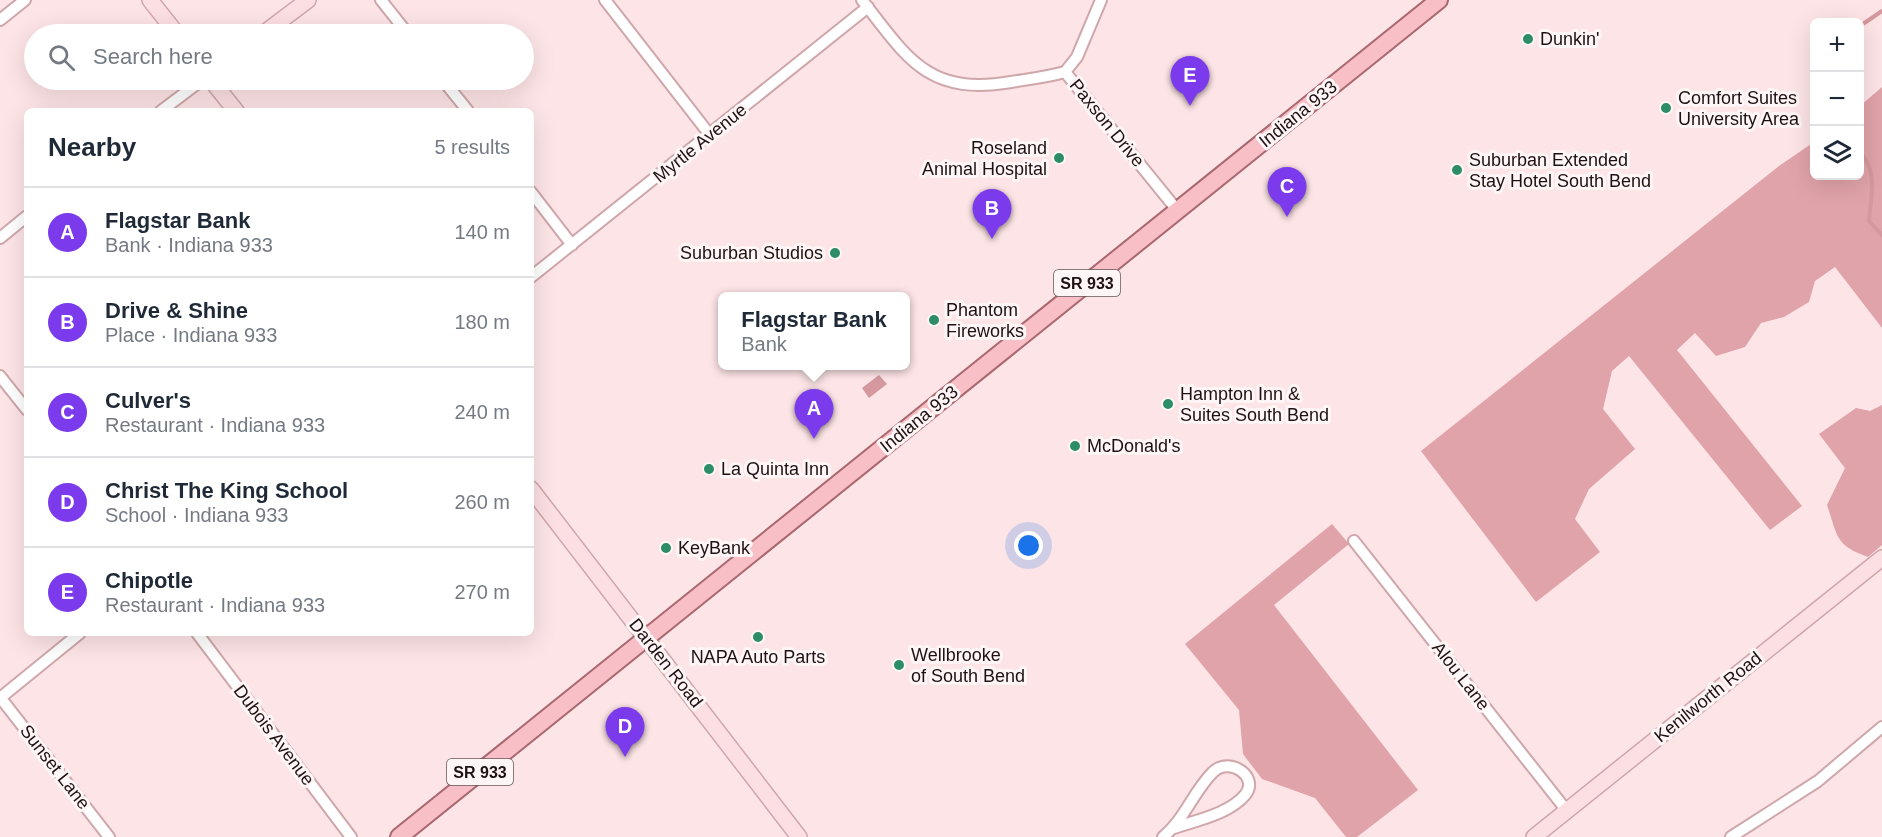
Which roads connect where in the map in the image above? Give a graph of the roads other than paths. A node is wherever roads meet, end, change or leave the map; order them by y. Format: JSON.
{"nodes":[{"id":1,"x":25,"y":0,"type":"edge"},
{"id":2,"x":150,"y":0,"type":"edge"},
{"id":3,"x":308,"y":0,"type":"edge"},
{"id":4,"x":381,"y":0,"type":"edge"},
{"id":5,"x":605,"y":0,"type":"edge"},
{"id":6,"x":1101,"y":0,"type":"edge"},
{"id":7,"x":1439,"y":0,"type":"edge"},
{"id":8,"x":865,"y":4,"type":"edge"},
{"id":9,"x":0,"y":20,"type":"edge"},
{"id":10,"x":169,"y":24,"type":"edge"},
{"id":11,"x":276,"y":24,"type":"edge"},
{"id":12,"x":400,"y":24,"type":"edge"},
{"id":13,"x":1065,"y":72,"type":"junction"},
{"id":14,"x":189,"y":90,"type":"edge"},
{"id":15,"x":220,"y":90,"type":"edge"},
{"id":16,"x":451,"y":90,"type":"edge"},
{"id":17,"x":165,"y":108,"type":"edge"},
{"id":18,"x":234,"y":108,"type":"edge"},
{"id":19,"x":466,"y":108,"type":"edge"},
{"id":20,"x":710,"y":135,"type":"junction"},
{"id":21,"x":534,"y":196,"type":"edge"},
{"id":22,"x":1177,"y":210,"type":"junction"},
{"id":23,"x":24,"y":218,"type":"edge"},
{"id":24,"x":0,"y":238,"type":"edge"},
{"id":25,"x":572,"y":245,"type":"junction"},
{"id":26,"x":534,"y":276,"type":"edge"},
{"id":27,"x":0,"y":376,"type":"edge"},
{"id":28,"x":24,"y":406,"type":"edge"},
{"id":29,"x":534,"y":493,"type":"edge"},
{"id":30,"x":1354,"y":542,"type":"dead end"},
{"id":31,"x":1882,"y":558,"type":"edge"},
{"id":32,"x":76,"y":636,"type":"edge"},
{"id":33,"x":199,"y":636,"type":"edge"},
{"id":34,"x":647,"y":638,"type":"junction"},
{"id":35,"x":0,"y":697,"type":"edge"},
{"id":36,"x":1882,"y":727,"type":"edge"},
{"id":37,"x":1567,"y":811,"type":"junction"},
{"id":38,"x":1174,"y":828,"type":"junction"},
{"id":39,"x":107,"y":836,"type":"edge"},
{"id":40,"x":351,"y":837,"type":"edge"},
{"id":41,"x":399,"y":837,"type":"edge"},
{"id":42,"x":799,"y":837,"type":"edge"},
{"id":43,"x":1163,"y":837,"type":"edge"},
{"id":44,"x":1534,"y":837,"type":"edge"},
{"id":45,"x":1731,"y":837,"type":"edge"}],
"edges":[{"from":1,"to":9,"type":"street"},
{"from":2,"to":10,"type":"street"},
{"from":3,"to":11,"type":"street"},
{"from":4,"to":12,"type":"street"},
{"from":5,"to":20,"type":"street"},
{"from":6,"to":13,"type":"street"},
{"from":7,"to":22,"type":"main road","name":"Indiana 933","number":"SR 933"},
{"from":8,"to":13,"type":"street","name":"Paxson Drive"},
{"from":8,"to":20,"type":"street","name":"Myrtle Avenue"},
{"from":13,"to":22,"type":"street","name":"Paxson Drive"},
{"from":14,"to":17,"type":"street"},
{"from":15,"to":18,"type":"street"},
{"from":16,"to":19,"type":"street"},
{"from":20,"to":25,"type":"street","name":"Myrtle Avenue"},
{"from":21,"to":25,"type":"street"},
{"from":22,"to":34,"type":"main road","name":"Indiana 933","number":"SR 933"},
{"from":23,"to":24,"type":"street"},
{"from":25,"to":26,"type":"street","name":"Myrtle Avenue"},
{"from":27,"to":28,"type":"street"},
{"from":29,"to":34,"type":"street","name":"Darden Road"},
{"from":30,"to":37,"type":"street","name":"Alou Lane"},
{"from":31,"to":37,"type":"street","name":"Kenilworth Road"},
{"from":32,"to":35,"type":"street"},
{"from":33,"to":40,"type":"street","name":"Dubois Avenue"},
{"from":34,"to":41,"type":"main road","name":"Indiana 933","number":"SR 933"},
{"from":34,"to":42,"type":"street","name":"Darden Road"},
{"from":35,"to":39,"type":"street","name":"Sunset Lane"},
{"from":36,"to":45,"type":"street"},
{"from":37,"to":44,"type":"street","name":"Kenilworth Road"},
{"from":38,"to":38,"type":"street"},
{"from":38,"to":43,"type":"street"}]}
